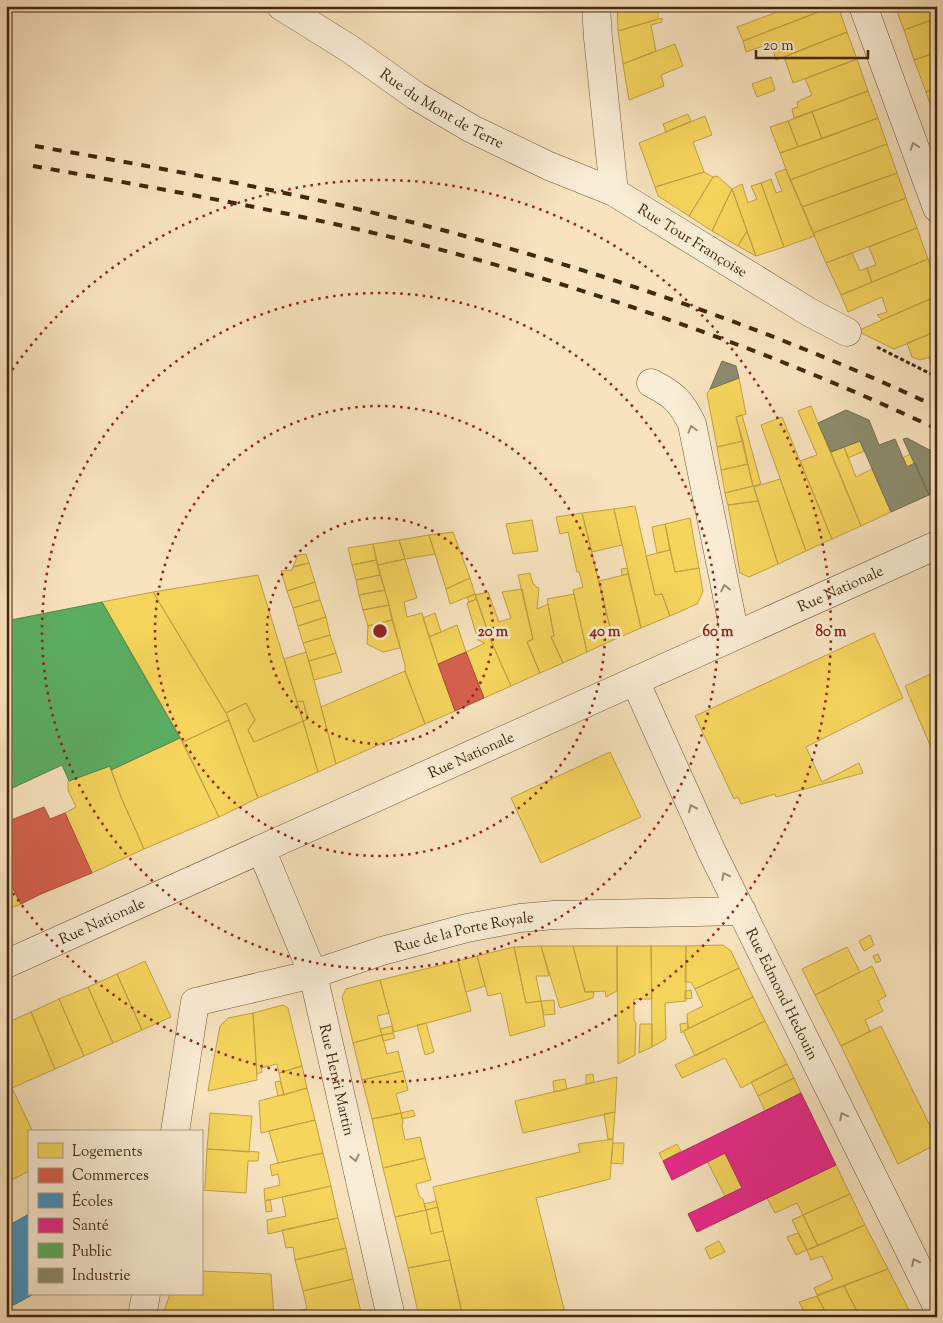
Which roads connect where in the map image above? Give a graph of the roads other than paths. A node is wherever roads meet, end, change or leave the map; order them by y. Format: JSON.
{"nodes":[{"id":1,"x":281,"y":6,"type":"edge"},
{"id":2,"x":596,"y":6,"type":"edge"},
{"id":3,"x":863,"y":6,"type":"edge"},
{"id":4,"x":614,"y":192,"type":"junction"},
{"id":5,"x":937,"y":208,"type":"edge"},
{"id":6,"x":847,"y":332,"type":"road end"},
{"id":7,"x":651,"y":383,"type":"dead end"},
{"id":8,"x":937,"y":545,"type":"edge"},
{"id":9,"x":735,"y":636,"type":"junction"},
{"id":10,"x":635,"y":681,"type":"junction"},
{"id":11,"x":261,"y":850,"type":"junction"},
{"id":12,"x":742,"y":911,"type":"junction"},
{"id":13,"x":6,"y":964,"type":"edge"},
{"id":14,"x":313,"y":974,"type":"junction"},
{"id":15,"x":175,"y":1130,"type":"edge"},
{"id":16,"x":146,"y":1296,"type":"edge"},
{"id":17,"x":937,"y":1306,"type":"edge"},
{"id":18,"x":142,"y":1317,"type":"edge"},
{"id":19,"x":391,"y":1317,"type":"edge"}],
"edges":[{"from":1,"to":4,"type":"street","name":"Rue du Mont de Terre"},
{"from":2,"to":4,"type":"street"},
{"from":5,"to":3,"type":"street","one_way":true},
{"from":4,"to":6,"type":"street","name":"Rue Tour Françoise"},
{"from":9,"to":7,"type":"street","one_way":true},
{"from":8,"to":9,"type":"street","name":"Rue Nationale"},
{"from":9,"to":10,"type":"street","name":"Rue Nationale"},
{"from":10,"to":11,"type":"street","name":"Rue Nationale"},
{"from":12,"to":10,"type":"street","name":"Rue Edmond Hedouin","one_way":true},
{"from":11,"to":13,"type":"street","name":"Rue Nationale"},
{"from":11,"to":14,"type":"street","name":"Rue Henri Martin"},
{"from":12,"to":14,"type":"street","name":"Rue de la Porte Royale"},
{"from":17,"to":12,"type":"street","name":"Rue Edmond Hedouin","one_way":true},
{"from":14,"to":15,"type":"street","name":"Rue de la Porte Royale"},
{"from":14,"to":19,"type":"street","name":"Rue Henri Martin","one_way":true},
{"from":16,"to":18,"type":"street"}]}
